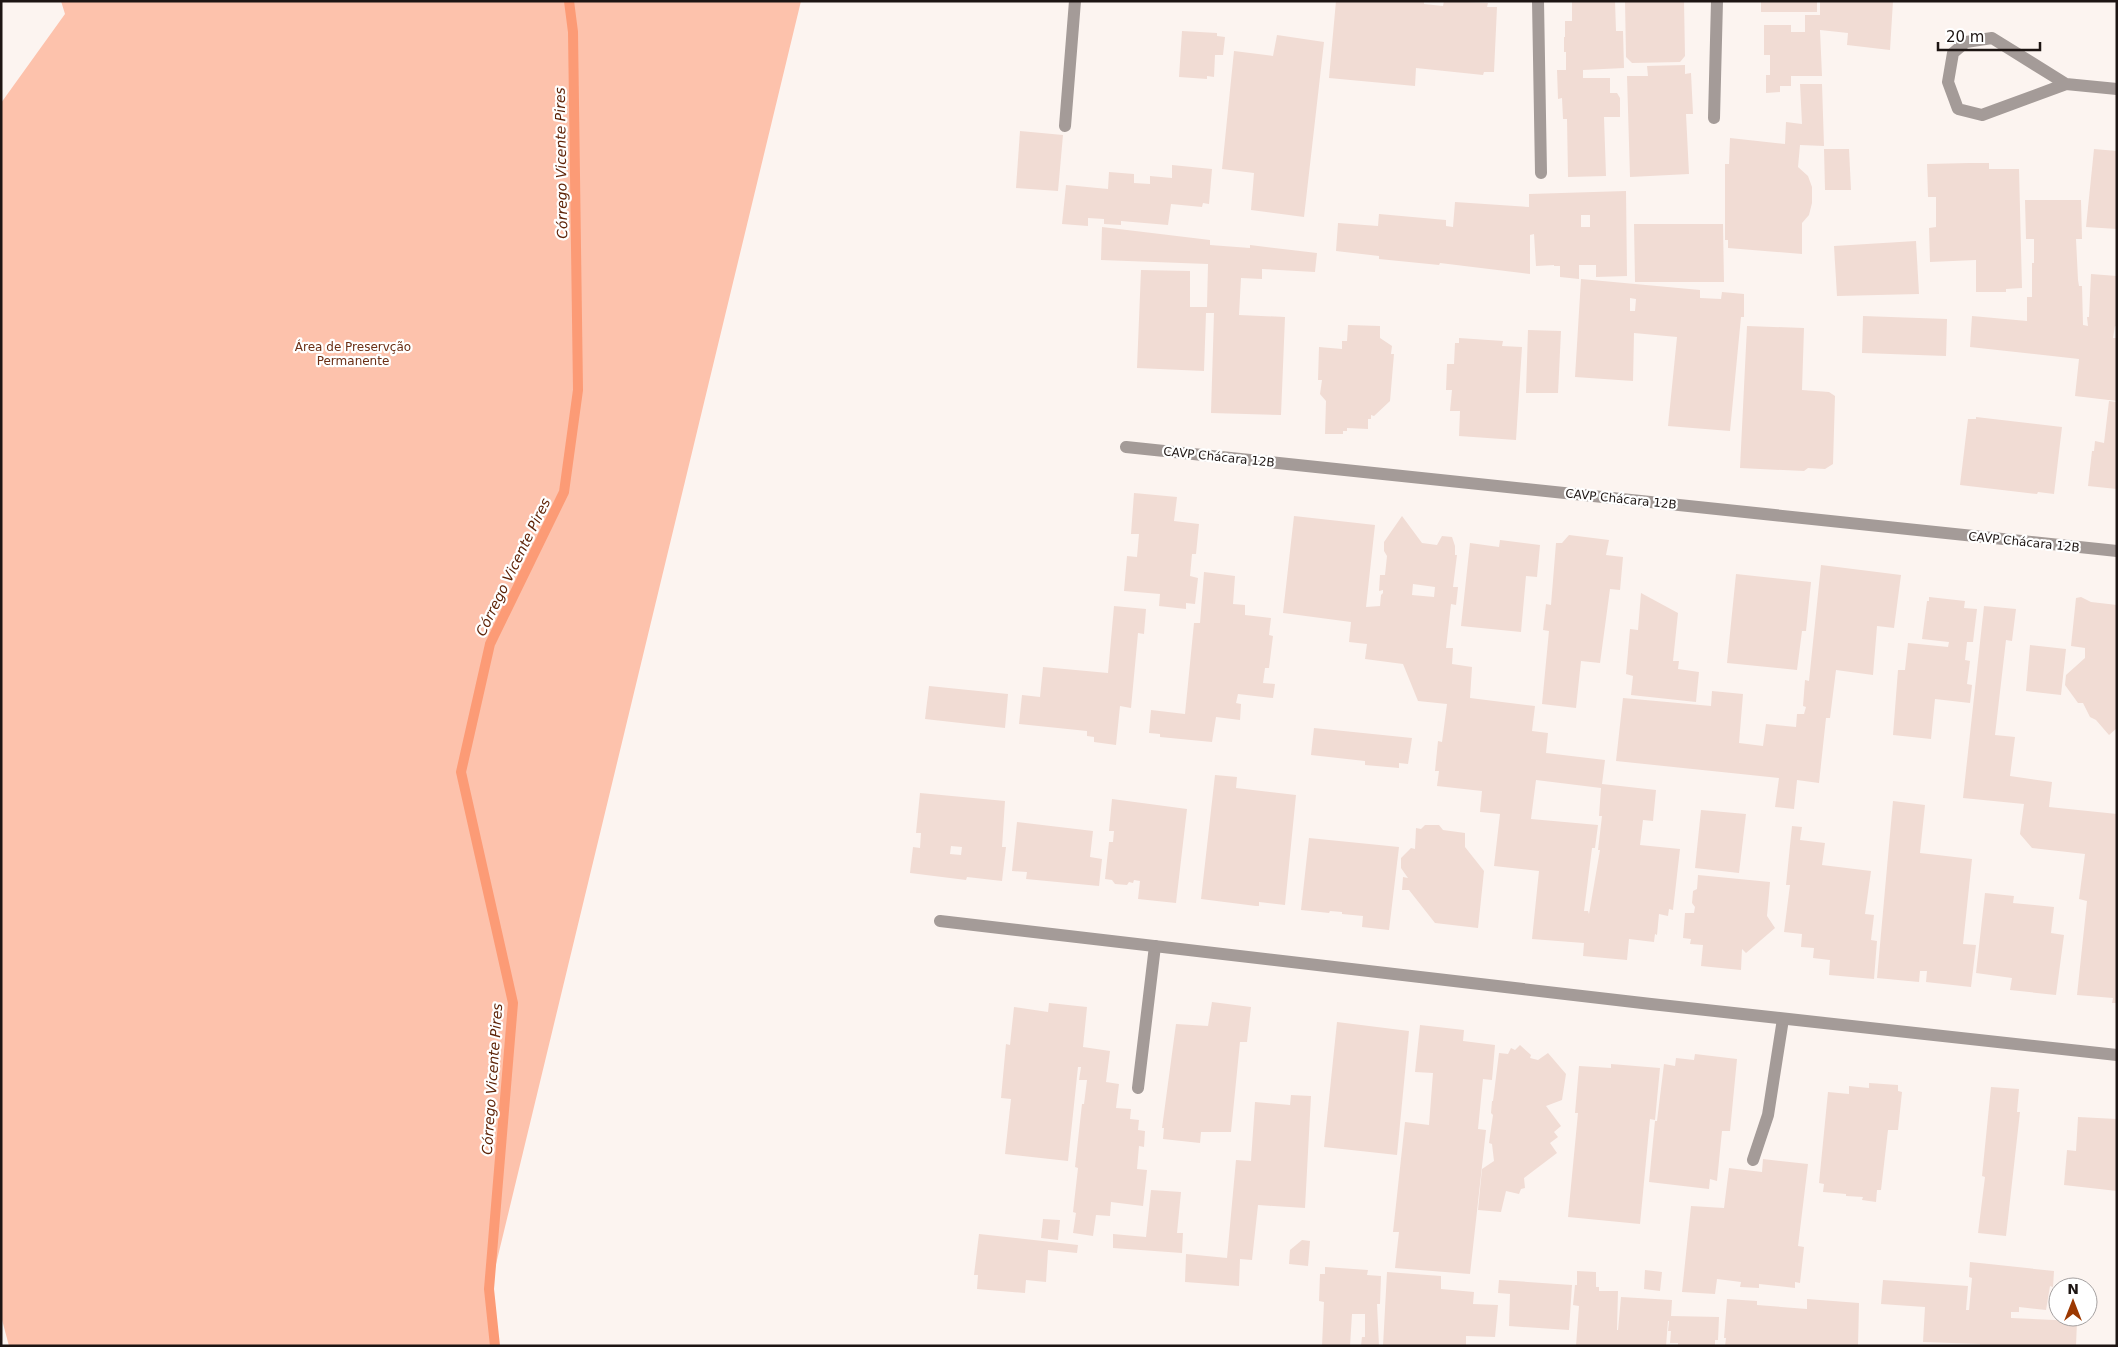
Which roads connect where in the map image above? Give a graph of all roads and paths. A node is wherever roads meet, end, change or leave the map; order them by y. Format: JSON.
{"nodes":[{"id":1,"x":1075,"y":1,"type":"edge"},
{"id":2,"x":1538,"y":1,"type":"edge"},
{"id":3,"x":1718,"y":1,"type":"edge"},
{"id":4,"x":2066,"y":84,"type":"junction"},
{"id":5,"x":2117,"y":89,"type":"edge"},
{"id":6,"x":1714,"y":118,"type":"dead end"},
{"id":7,"x":1065,"y":126,"type":"dead end"},
{"id":8,"x":1541,"y":173,"type":"dead end"},
{"id":9,"x":1126,"y":447,"type":"dead end"},
{"id":10,"x":2117,"y":551,"type":"edge"},
{"id":11,"x":940,"y":921,"type":"dead end"},
{"id":12,"x":1155,"y":946,"type":"junction"},
{"id":13,"x":1783,"y":1018,"type":"junction"},
{"id":14,"x":2117,"y":1055,"type":"edge"},
{"id":15,"x":1138,"y":1088,"type":"dead end"},
{"id":16,"x":1753,"y":1160,"type":"dead end"}],
"edges":[{"from":1,"to":7,"type":"street"},
{"from":2,"to":8,"type":"street"},
{"from":3,"to":6,"type":"street"},
{"from":4,"to":4,"type":"street"},
{"from":4,"to":5,"type":"street"},
{"from":9,"to":10,"type":"street","name":"CAVP Chácara 12B"},
{"from":11,"to":12,"type":"street"},
{"from":12,"to":13,"type":"street"},
{"from":12,"to":15,"type":"street"},
{"from":13,"to":14,"type":"street"},
{"from":13,"to":16,"type":"street"}]}
